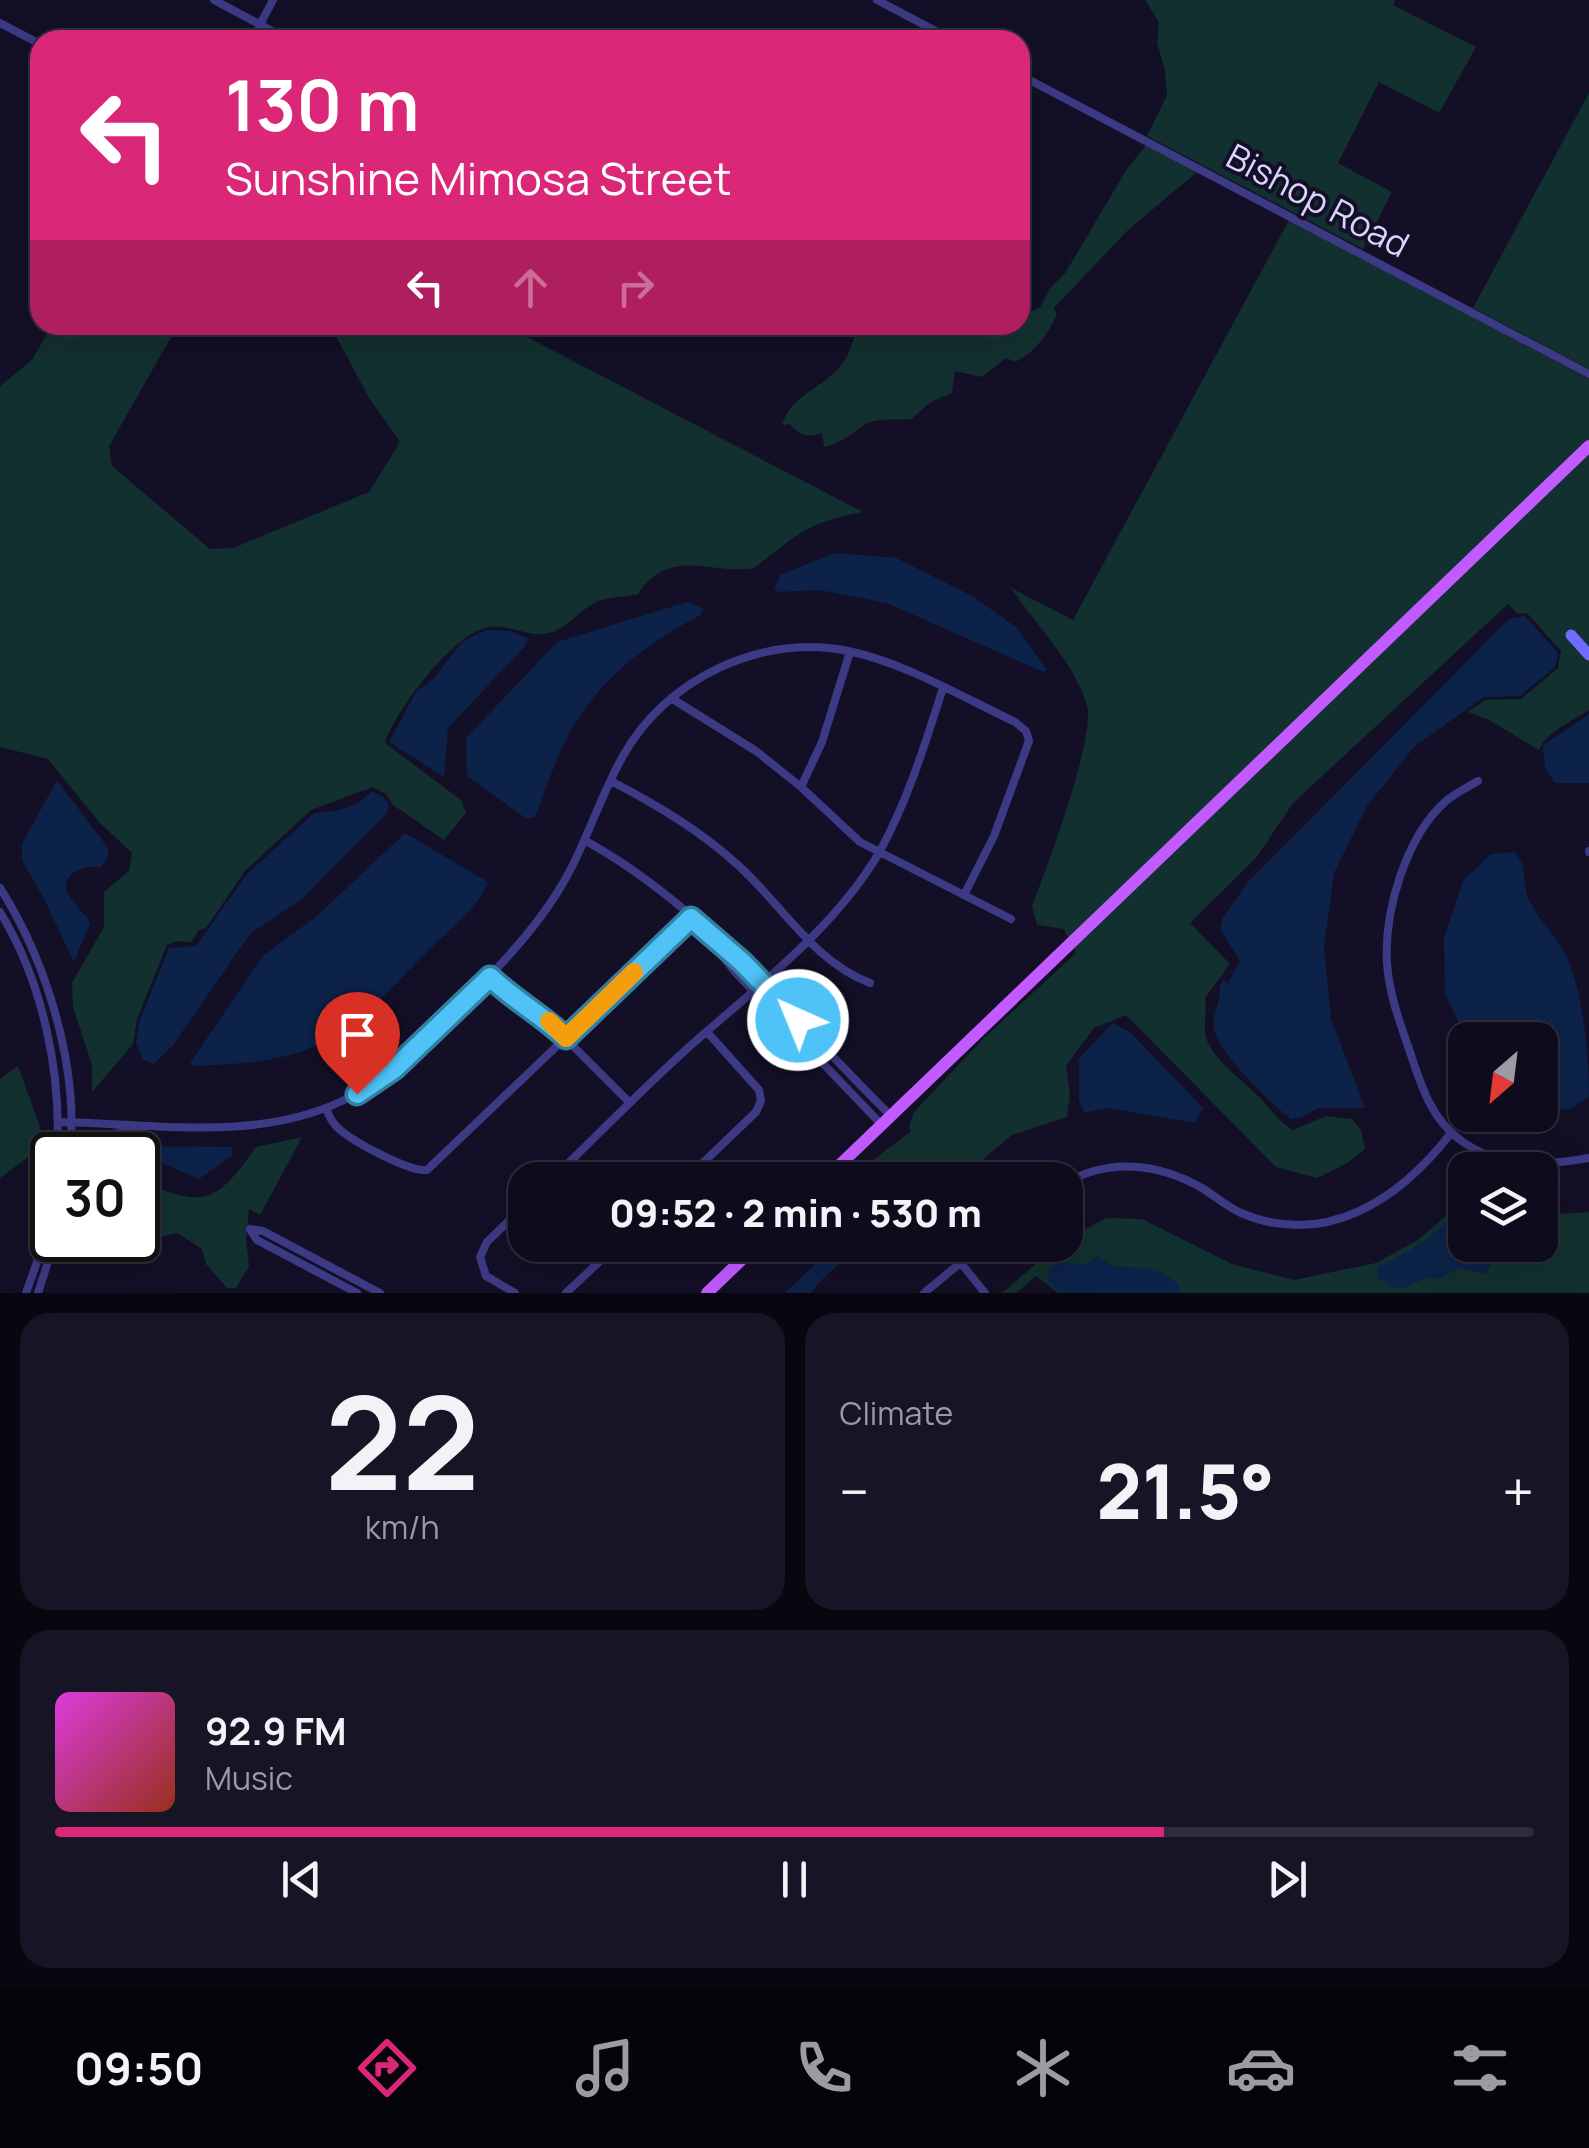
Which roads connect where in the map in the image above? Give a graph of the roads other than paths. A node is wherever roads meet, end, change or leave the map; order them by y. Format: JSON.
{"nodes":[{"id":1,"x":214,"y":0,"type":"edge"},
{"id":2,"x":273,"y":0,"type":"edge"},
{"id":3,"x":876,"y":0,"type":"edge"},
{"id":4,"x":0,"y":24,"type":"edge"},
{"id":5,"x":260,"y":24,"type":"junction"},
{"id":6,"x":257,"y":30,"type":"edge"},
{"id":7,"x":271,"y":30,"type":"edge"},
{"id":8,"x":934,"y":30,"type":"edge"},
{"id":9,"x":30,"y":39,"type":"edge"},
{"id":10,"x":1030,"y":80,"type":"edge"},
{"id":11,"x":1589,"y":374,"type":"edge"},
{"id":12,"x":1589,"y":446,"type":"edge"},
{"id":13,"x":1570,"y":635,"type":"dead end"},
{"id":14,"x":850,"y":652,"type":"junction"},
{"id":15,"x":1589,"y":653,"type":"edge"},
{"id":16,"x":943,"y":688,"type":"junction"},
{"id":17,"x":671,"y":698,"type":"junction"},
{"id":18,"x":1478,"y":780,"type":"dead end"},
{"id":19,"x":611,"y":781,"type":"junction"},
{"id":20,"x":801,"y":786,"type":"junction"},
{"id":21,"x":586,"y":841,"type":"junction"},
{"id":22,"x":879,"y":852,"type":"junction"},
{"id":23,"x":0,"y":888,"type":"edge"},
{"id":24,"x":964,"y":895,"type":"junction"},
{"id":25,"x":0,"y":912,"type":"edge"},
{"id":26,"x":691,"y":918,"type":"junction"},
{"id":27,"x":1011,"y":919,"type":"dead end"},
{"id":28,"x":807,"y":939,"type":"junction"},
{"id":29,"x":490,"y":977,"type":"junction"},
{"id":30,"x":762,"y":982,"type":"junction"},
{"id":31,"x":870,"y":983,"type":"dead end"},
{"id":32,"x":753,"y":991,"type":"junction"},
{"id":33,"x":708,"y":1034,"type":"junction"},
{"id":34,"x":566,"y":1038,"type":"junction"},
{"id":35,"x":630,"y":1103,"type":"junction"},
{"id":36,"x":326,"y":1108,"type":"junction"},
{"id":37,"x":887,"y":1120,"type":"junction"},
{"id":38,"x":58,"y":1122,"type":"junction"},
{"id":39,"x":70,"y":1122,"type":"junction"},
{"id":40,"x":142,"y":1127,"type":"junction"},
{"id":41,"x":58,"y":1132,"type":"edge"},
{"id":42,"x":71,"y":1132,"type":"edge"},
{"id":43,"x":122,"y":1132,"type":"edge"},
{"id":44,"x":1451,"y":1133,"type":"junction"},
{"id":45,"x":1589,"y":1158,"type":"edge"},
{"id":46,"x":569,"y":1162,"type":"edge"},
{"id":47,"x":704,"y":1162,"type":"edge"},
{"id":48,"x":843,"y":1162,"type":"edge"},
{"id":49,"x":1083,"y":1173,"type":"edge"},
{"id":50,"x":508,"y":1222,"type":"edge"},
{"id":51,"x":35,"y":1262,"type":"edge"},
{"id":52,"x":48,"y":1262,"type":"edge"},
{"id":53,"x":599,"y":1262,"type":"edge"},
{"id":54,"x":739,"y":1262,"type":"edge"},
{"id":55,"x":960,"y":1262,"type":"joint"},
{"id":56,"x":26,"y":1293,"type":"edge"},
{"id":57,"x":38,"y":1293,"type":"edge"},
{"id":58,"x":358,"y":1293,"type":"edge"},
{"id":59,"x":380,"y":1293,"type":"edge"},
{"id":60,"x":515,"y":1293,"type":"edge"},
{"id":61,"x":566,"y":1293,"type":"edge"},
{"id":62,"x":707,"y":1293,"type":"edge"},
{"id":63,"x":924,"y":1293,"type":"edge"},
{"id":64,"x":985,"y":1293,"type":"edge"}],
"edges":[{"from":1,"to":5,"type":"street"},
{"from":2,"to":5,"type":"street"},
{"from":3,"to":8,"type":"street"},
{"from":4,"to":9,"type":"street"},
{"from":5,"to":6,"type":"street"},
{"from":5,"to":7,"type":"street"},
{"from":10,"to":11,"type":"street","name":"Bishop Road"},
{"from":12,"to":37,"type":"main road"},
{"from":13,"to":15,"type":"street"},
{"from":14,"to":16,"type":"street"},
{"from":14,"to":17,"type":"street"},
{"from":14,"to":20,"type":"street"},
{"from":16,"to":22,"type":"street"},
{"from":16,"to":24,"type":"street"},
{"from":17,"to":19,"type":"street"},
{"from":17,"to":20,"type":"street"},
{"from":18,"to":44,"type":"street"},
{"from":19,"to":21,"type":"street"},
{"from":19,"to":28,"type":"street"},
{"from":20,"to":22,"type":"street"},
{"from":21,"to":26,"type":"street"},
{"from":21,"to":29,"type":"street"},
{"from":22,"to":24,"type":"street"},
{"from":22,"to":28,"type":"street"},
{"from":23,"to":39,"type":"street"},
{"from":24,"to":27,"type":"street"},
{"from":25,"to":38,"type":"street"},
{"from":26,"to":30,"type":"street"},
{"from":26,"to":32,"type":"street"},
{"from":26,"to":34,"type":"street"},
{"from":28,"to":30,"type":"street"},
{"from":28,"to":31,"type":"street"},
{"from":29,"to":34,"type":"street"},
{"from":29,"to":36,"type":"street"},
{"from":30,"to":32,"type":"street"},
{"from":30,"to":37,"type":"street"},
{"from":32,"to":33,"type":"street"},
{"from":32,"to":37,"type":"street"},
{"from":33,"to":35,"type":"street"},
{"from":33,"to":47,"type":"street"},
{"from":34,"to":35,"type":"street"},
{"from":34,"to":36,"type":"street"},
{"from":35,"to":46,"type":"street"},
{"from":36,"to":40,"type":"street"},
{"from":37,"to":48,"type":"main road"},
{"from":38,"to":39,"type":"street"},
{"from":38,"to":41,"type":"street"},
{"from":39,"to":40,"type":"street"},
{"from":39,"to":42,"type":"street"},
{"from":40,"to":43,"type":"street"},
{"from":44,"to":45,"type":"street"},
{"from":44,"to":49,"type":"street"},
{"from":50,"to":60,"type":"street"},
{"from":51,"to":56,"type":"street"},
{"from":52,"to":57,"type":"street"},
{"from":53,"to":61,"type":"street"},
{"from":54,"to":62,"type":"main road"},
{"from":55,"to":63,"type":"street"},
{"from":55,"to":64,"type":"street"},
{"from":58,"to":59,"type":"street"}]}
